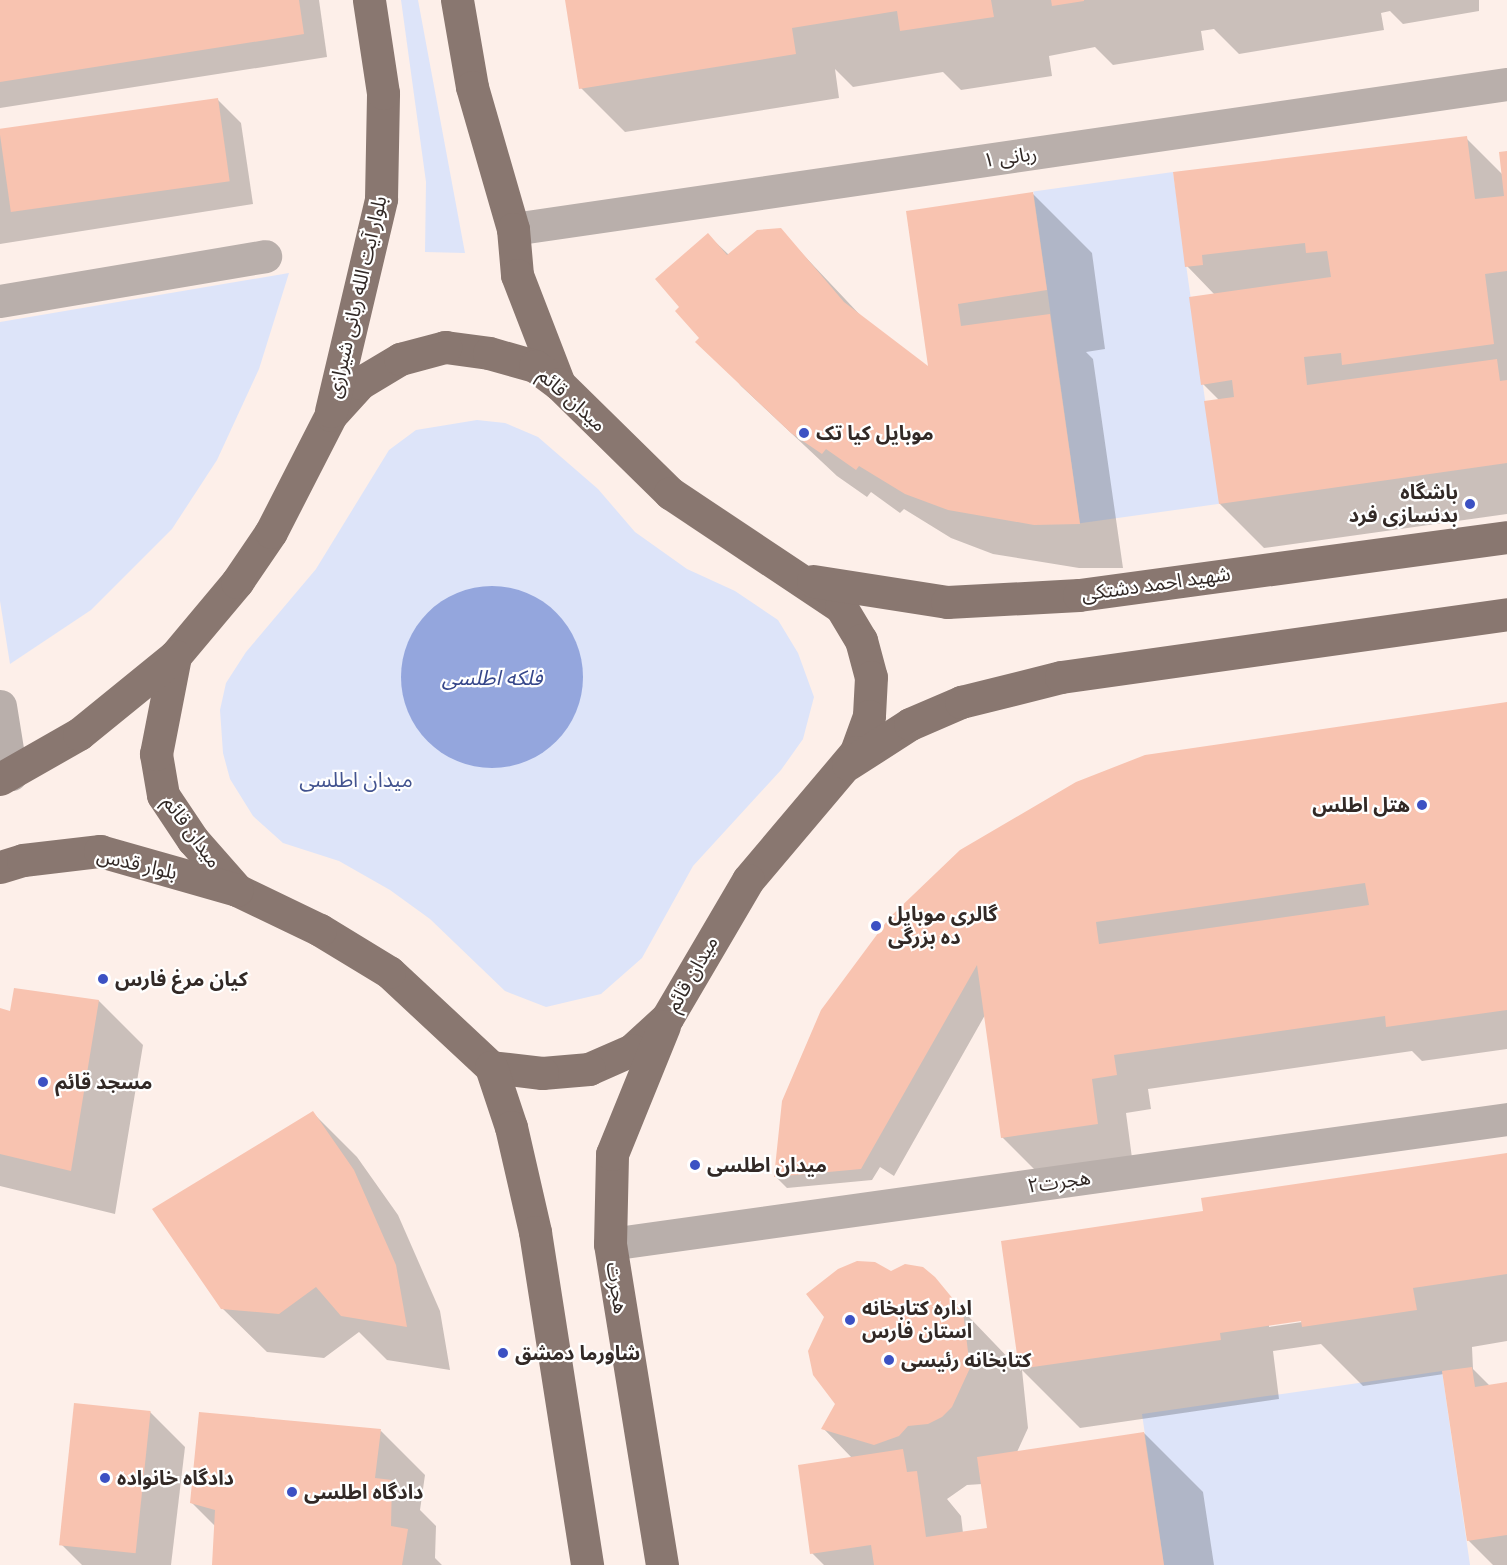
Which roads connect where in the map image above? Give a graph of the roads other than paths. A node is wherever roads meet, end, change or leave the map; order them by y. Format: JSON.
{"nodes":[{"id":1,"x":369,"y":0,"type":"edge"},
{"id":2,"x":457,"y":0,"type":"edge"},
{"id":3,"x":1507,"y":84,"type":"edge"},
{"id":4,"x":513,"y":229,"type":"junction"},
{"id":5,"x":265,"y":256,"type":"dead end"},
{"id":6,"x":0,"y":301,"type":"edge"},
{"id":7,"x":558,"y":384,"type":"junction"},
{"id":8,"x":331,"y":415,"type":"junction"},
{"id":9,"x":1507,"y":537,"type":"edge"},
{"id":10,"x":805,"y":579,"type":"junction"},
{"id":11,"x":1507,"y":614,"type":"edge"},
{"id":12,"x":175,"y":656,"type":"junction"},
{"id":13,"x":0,"y":706,"type":"edge"},
{"id":14,"x":846,"y":765,"type":"junction"},
{"id":15,"x":6,"y":776,"type":"edge"},
{"id":16,"x":0,"y":867,"type":"edge"},
{"id":17,"x":237,"y":890,"type":"junction"},
{"id":18,"x":667,"y":1018,"type":"junction"},
{"id":19,"x":491,"y":1067,"type":"junction"},
{"id":20,"x":1507,"y":1119,"type":"edge"},
{"id":21,"x":610,"y":1244,"type":"junction"},
{"id":22,"x":587,"y":1565,"type":"edge"},
{"id":23,"x":662,"y":1565,"type":"edge"}],
"edges":[{"from":1,"to":8,"type":"main road","name":"بلوار آیت الله ربانی شیرازی"},
{"from":2,"to":4,"type":"main road"},
{"from":3,"to":4,"type":"street","name":"ربانی ۱"},
{"from":4,"to":7,"type":"main road"},
{"from":5,"to":6,"type":"street"},
{"from":7,"to":8,"type":"main road","name":"میدان قائم"},
{"from":7,"to":10,"type":"main road","name":"میدان قائم"},
{"from":8,"to":12,"type":"main road","name":"میدان قائم"},
{"from":9,"to":10,"type":"main road","name":"شهید احمد دشتکی"},
{"from":10,"to":14,"type":"main road","name":"میدان قائم"},
{"from":11,"to":14,"type":"main road"},
{"from":12,"to":15,"type":"main road"},
{"from":12,"to":17,"type":"main road","name":"میدان قائم"},
{"from":13,"to":15,"type":"street"},
{"from":14,"to":18,"type":"main road","name":"میدان قائم"},
{"from":16,"to":17,"type":"main road","name":"بلوار قدس"},
{"from":17,"to":19,"type":"main road","name":"میدان قائم"},
{"from":18,"to":19,"type":"main road","name":"میدان قائم"},
{"from":18,"to":21,"type":"main road","name":"هجرت"},
{"from":19,"to":22,"type":"main road"},
{"from":20,"to":21,"type":"street","name":"هجرت۲"},
{"from":21,"to":23,"type":"main road","name":"هجرت"}]}
